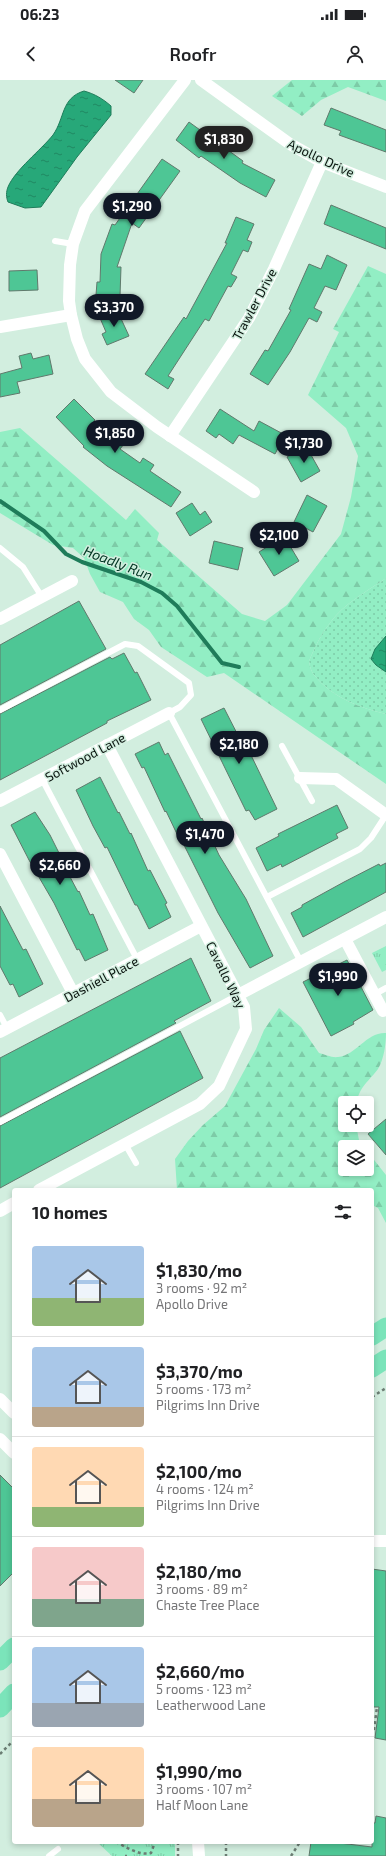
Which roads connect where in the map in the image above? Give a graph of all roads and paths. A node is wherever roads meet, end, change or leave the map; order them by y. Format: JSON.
{"nodes":[{"id":1,"x":185,"y":80,"type":"edge"},
{"id":2,"x":201,"y":80,"type":"edge"},
{"id":3,"x":322,"y":162,"type":"junction"},
{"id":4,"x":386,"y":187,"type":"edge"},
{"id":5,"x":55,"y":241,"type":"dead end"},
{"id":6,"x":73,"y":244,"type":"junction"},
{"id":7,"x":71,"y":315,"type":"junction"},
{"id":8,"x":0,"y":327,"type":"edge"},
{"id":9,"x":170,"y":436,"type":"junction"},
{"id":10,"x":254,"y":492,"type":"dead end"},
{"id":11,"x":0,"y":548,"type":"edge"},
{"id":12,"x":72,"y":581,"type":"dead end"},
{"id":13,"x":42,"y":597,"type":"junction"},
{"id":14,"x":0,"y":619,"type":"edge"},
{"id":15,"x":0,"y":710,"type":"edge"},
{"id":16,"x":169,"y":713,"type":"junction"},
{"id":17,"x":107,"y":746,"type":"junction"},
{"id":18,"x":282,"y":746,"type":"dead end"},
{"id":19,"x":300,"y":778,"type":"junction"},
{"id":20,"x":42,"y":779,"type":"junction"},
{"id":21,"x":312,"y":801,"type":"dead end"},
{"id":22,"x":0,"y":802,"type":"edge"},
{"id":23,"x":386,"y":815,"type":"edge"},
{"id":24,"x":0,"y":854,"type":"edge"},
{"id":25,"x":267,"y":897,"type":"junction"},
{"id":26,"x":386,"y":918,"type":"edge"},
{"id":27,"x":201,"y":926,"type":"junction"},
{"id":28,"x":345,"y":939,"type":"junction"},
{"id":29,"x":137,"y":959,"type":"junction"},
{"id":30,"x":301,"y":962,"type":"junction"},
{"id":31,"x":386,"y":988,"type":"edge"},
{"id":32,"x":73,"y":993,"type":"junction"},
{"id":33,"x":375,"y":994,"type":"junction"},
{"id":34,"x":238,"y":995,"type":"junction"},
{"id":35,"x":383,"y":1011,"type":"dead end"},
{"id":36,"x":0,"y":1015,"type":"edge"},
{"id":37,"x":3,"y":1030,"type":"edge"},
{"id":38,"x":0,"y":1122,"type":"edge"},
{"id":39,"x":125,"y":1144,"type":"junction"},
{"id":40,"x":136,"y":1163,"type":"dead end"},
{"id":41,"x":43,"y":1188,"type":"edge"},
{"id":42,"x":12,"y":1204,"type":"edge"},
{"id":43,"x":0,"y":1211,"type":"edge"},
{"id":44,"x":386,"y":1327,"type":"edge"},
{"id":45,"x":374,"y":1335,"type":"edge"},
{"id":46,"x":386,"y":1359,"type":"edge"},
{"id":47,"x":374,"y":1367,"type":"edge"},
{"id":48,"x":386,"y":1388,"type":"edge"},
{"id":49,"x":374,"y":1396,"type":"edge"},
{"id":50,"x":0,"y":1399,"type":"edge"},
{"id":51,"x":12,"y":1411,"type":"edge"},
{"id":52,"x":0,"y":1439,"type":"edge"},
{"id":53,"x":12,"y":1451,"type":"edge"},
{"id":54,"x":374,"y":1541,"type":"edge"},
{"id":55,"x":386,"y":1541,"type":"edge"},
{"id":56,"x":12,"y":1648,"type":"edge"},
{"id":57,"x":0,"y":1661,"type":"edge"},
{"id":58,"x":12,"y":1695,"type":"edge"},
{"id":59,"x":378,"y":1707,"type":"dead end"},
{"id":60,"x":0,"y":1708,"type":"edge"},
{"id":61,"x":374,"y":1730,"type":"dead end"},
{"id":62,"x":12,"y":1742,"type":"edge"},
{"id":63,"x":0,"y":1754,"type":"edge"},
{"id":64,"x":120,"y":1844,"type":"edge"},
{"id":65,"x":154,"y":1844,"type":"edge"},
{"id":66,"x":178,"y":1844,"type":"edge"},
{"id":67,"x":198,"y":1844,"type":"edge"},
{"id":68,"x":226,"y":1844,"type":"edge"},
{"id":69,"x":299,"y":1844,"type":"edge"},
{"id":70,"x":58,"y":1849,"type":"dead end"},
{"id":71,"x":139,"y":1855,"type":"edge"},
{"id":72,"x":49,"y":1856,"type":"edge"},
{"id":73,"x":178,"y":1856,"type":"edge"},
{"id":74,"x":199,"y":1856,"type":"edge"},
{"id":75,"x":226,"y":1856,"type":"edge"},
{"id":76,"x":291,"y":1856,"type":"edge"}],
"edges":[{"from":1,"to":6,"type":"street"},
{"from":2,"to":3,"type":"street","name":"Apollo Drive"},
{"from":3,"to":4,"type":"street","name":"Apollo Drive"},
{"from":3,"to":9,"type":"street","name":"Trawler Drive"},
{"from":5,"to":6,"type":"lane"},
{"from":6,"to":7,"type":"street"},
{"from":7,"to":8,"type":"street"},
{"from":7,"to":9,"type":"street"},
{"from":9,"to":10,"type":"street"},
{"from":11,"to":13,"type":"lane"},
{"from":12,"to":13,"type":"street"},
{"from":13,"to":14,"type":"street"},
{"from":15,"to":16,"type":"lane"},
{"from":16,"to":17,"type":"street","name":"Softwood Lane"},
{"from":16,"to":25,"type":"lane"},
{"from":17,"to":20,"type":"street","name":"Softwood Lane"},
{"from":17,"to":27,"type":"street","name":"Cavallo Way"},
{"from":18,"to":19,"type":"lane"},
{"from":19,"to":21,"type":"lane"},
{"from":19,"to":23,"type":"street"},
{"from":20,"to":22,"type":"street","name":"Softwood Lane"},
{"from":20,"to":29,"type":"lane"},
{"from":23,"to":25,"type":"lane"},
{"from":24,"to":32,"type":"street"},
{"from":25,"to":30,"type":"lane"},
{"from":26,"to":28,"type":"street"},
{"from":27,"to":29,"type":"street","name":"Dashiell Place"},
{"from":27,"to":34,"type":"street","name":"Cavallo Way"},
{"from":28,"to":30,"type":"street"},
{"from":28,"to":33,"type":"street"},
{"from":29,"to":32,"type":"street","name":"Dashiell Place"},
{"from":30,"to":34,"type":"street"},
{"from":31,"to":33,"type":"lane"},
{"from":32,"to":37,"type":"street","name":"Dashiell Place"},
{"from":33,"to":35,"type":"street"},
{"from":34,"to":38,"type":"lane"},
{"from":34,"to":39,"type":"street","name":"Cavallo Way"},
{"from":36,"to":37,"type":"lane"},
{"from":39,"to":40,"type":"lane"},
{"from":39,"to":41,"type":"street","name":"Cavallo Way"},
{"from":42,"to":43,"type":"street"},
{"from":44,"to":45,"type":"highway"},
{"from":46,"to":47,"type":"highway"},
{"from":48,"to":49,"type":"path"},
{"from":50,"to":51,"type":"street"},
{"from":52,"to":53,"type":"street"},
{"from":54,"to":55,"type":"street"},
{"from":56,"to":57,"type":"highway"},
{"from":58,"to":60,"type":"highway"},
{"from":59,"to":61,"type":"path"},
{"from":62,"to":63,"type":"path"},
{"from":64,"to":71,"type":"path"},
{"from":65,"to":71,"type":"path"},
{"from":66,"to":73,"type":"path"},
{"from":67,"to":74,"type":"street"},
{"from":68,"to":75,"type":"path"},
{"from":69,"to":76,"type":"path"},
{"from":70,"to":72,"type":"lane"}]}
